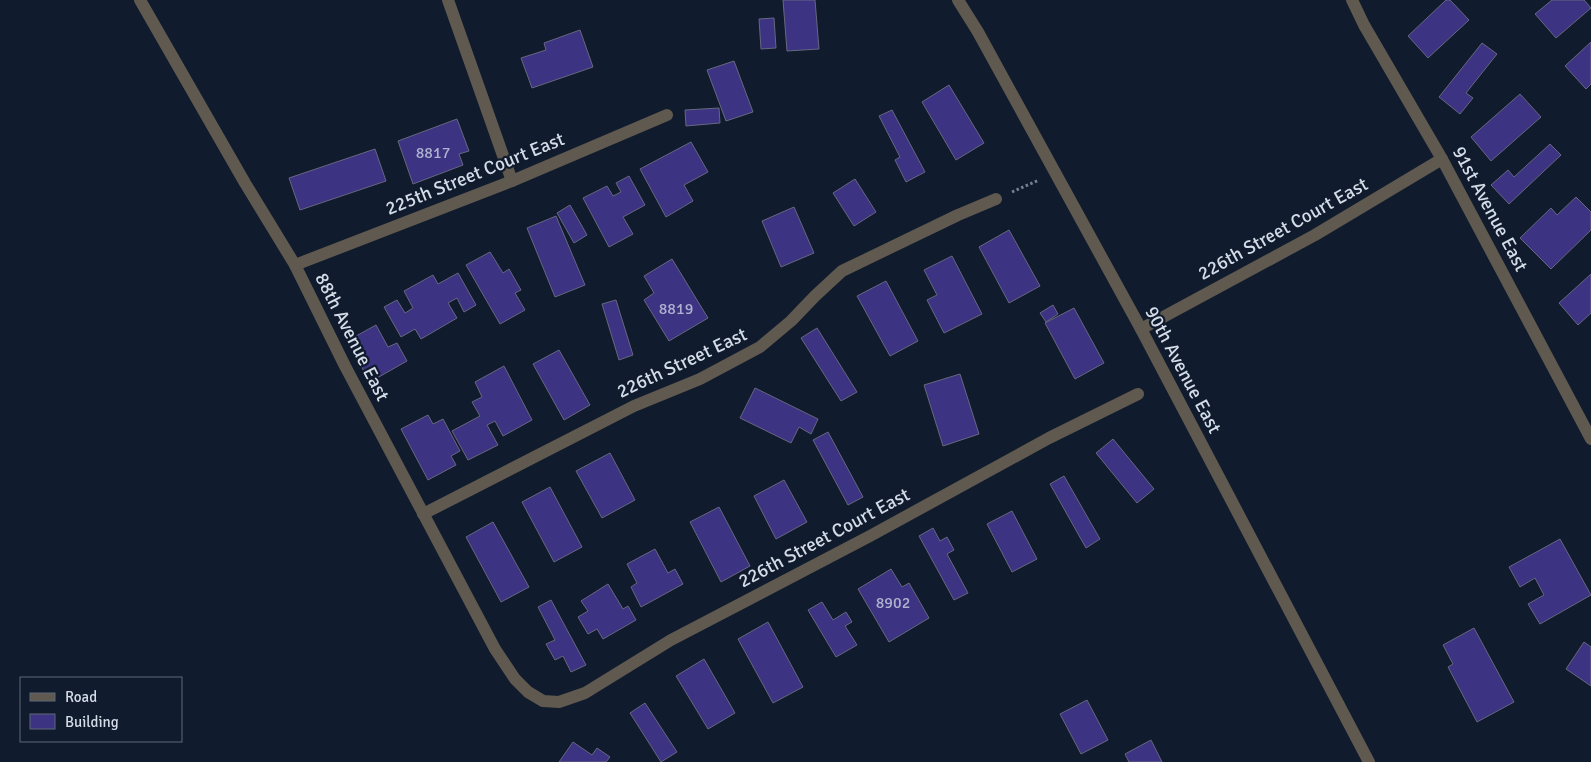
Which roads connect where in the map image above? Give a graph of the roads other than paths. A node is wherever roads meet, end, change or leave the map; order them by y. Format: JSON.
{"nodes":[{"id":1,"x":140,"y":0,"type":"edge"},
{"id":2,"x":448,"y":0,"type":"edge"},
{"id":3,"x":958,"y":0,"type":"edge"},
{"id":4,"x":1352,"y":0,"type":"edge"},
{"id":5,"x":667,"y":114,"type":"dead end"},
{"id":6,"x":1442,"y":159,"type":"junction"},
{"id":7,"x":512,"y":181,"type":"junction"},
{"id":8,"x":996,"y":199,"type":"road end"},
{"id":9,"x":295,"y":265,"type":"junction"},
{"id":10,"x":1141,"y":329,"type":"junction"},
{"id":11,"x":1138,"y":394,"type":"dead end"},
{"id":12,"x":1591,"y":439,"type":"edge"},
{"id":13,"x":423,"y":514,"type":"junction"},
{"id":14,"x":528,"y":692,"type":"joint"},
{"id":15,"x":1369,"y":762,"type":"edge"}],
"edges":[{"from":1,"to":9,"type":"street","name":"88th Avenue East"},
{"from":2,"to":7,"type":"street"},
{"from":3,"to":10,"type":"street","name":"90th Avenue East"},
{"from":4,"to":6,"type":"street","name":"91st Avenue East"},
{"from":5,"to":7,"type":"street","name":"225th Street Court East"},
{"from":6,"to":10,"type":"street","name":"226th Street Court East"},
{"from":6,"to":12,"type":"street","name":"91st Avenue East"},
{"from":7,"to":9,"type":"street","name":"225th Street Court East"},
{"from":8,"to":13,"type":"street","name":"226th Street East"},
{"from":9,"to":13,"type":"street","name":"88th Avenue East"},
{"from":10,"to":15,"type":"street","name":"90th Avenue East"},
{"from":11,"to":14,"type":"street","name":"226th Street Court East"},
{"from":13,"to":14,"type":"street","name":"88th Avenue East"}]}
